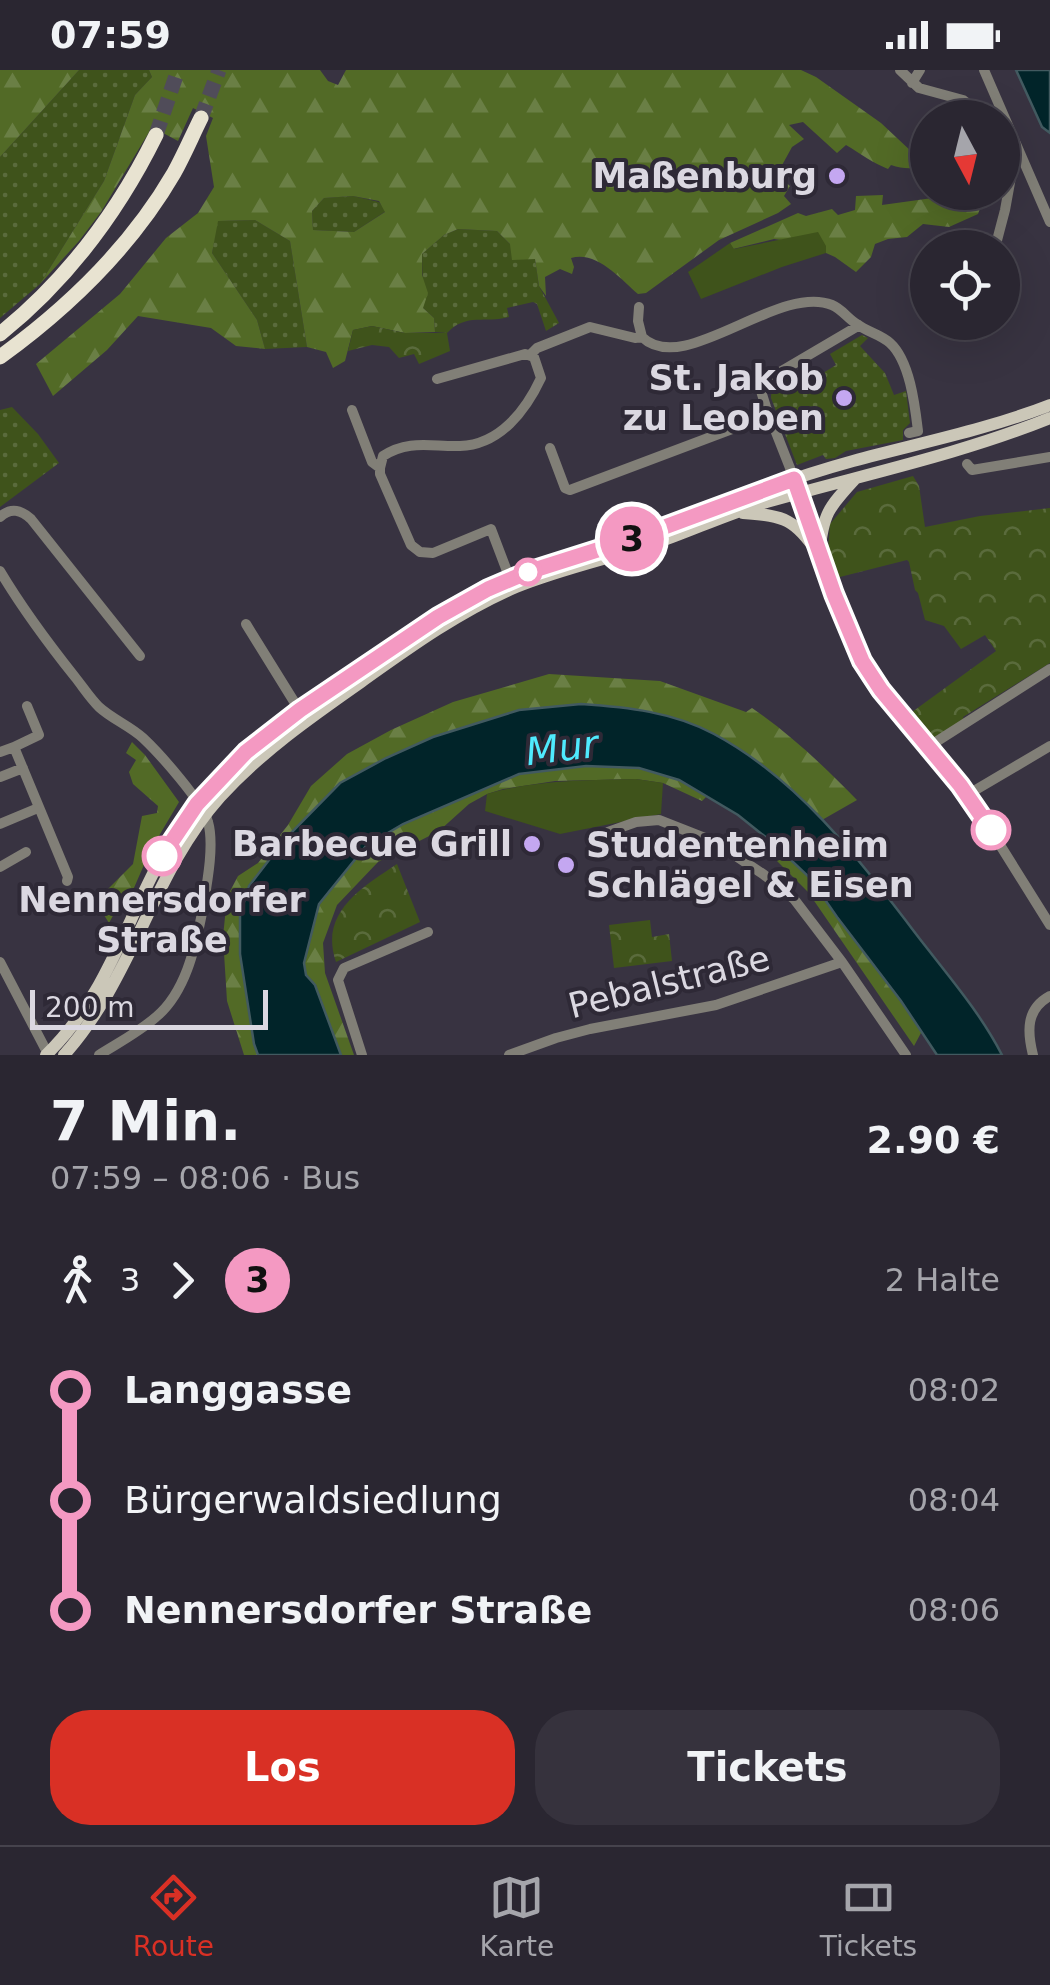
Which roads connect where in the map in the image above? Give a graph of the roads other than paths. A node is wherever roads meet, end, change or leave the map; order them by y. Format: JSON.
{"nodes":[{"id":1,"x":900,"y":70,"type":"edge"},
{"id":2,"x":920,"y":70,"type":"edge"},
{"id":3,"x":984,"y":70,"type":"edge"},
{"id":4,"x":912,"y":83,"type":"junction"},
{"id":5,"x":963,"y":100,"type":"edge"},
{"id":6,"x":996,"y":100,"type":"edge"},
{"id":7,"x":201,"y":118,"type":"tunnel mouth"},
{"id":8,"x":156,"y":134,"type":"tunnel mouth"},
{"id":9,"x":1021,"y":156,"type":"joint"},
{"id":10,"x":1050,"y":222,"type":"edge"},
{"id":11,"x":1000,"y":230,"type":"edge"},
{"id":12,"x":639,"y":307,"type":"dead end"},
{"id":13,"x":858,"y":326,"type":"junction"},
{"id":14,"x":0,"y":334,"type":"edge"},
{"id":15,"x":642,"y":337,"type":"junction"},
{"id":16,"x":901,"y":341,"type":"dead end"},
{"id":17,"x":531,"y":354,"type":"junction"},
{"id":18,"x":0,"y":357,"type":"edge"},
{"id":19,"x":903,"y":364,"type":"junction"},
{"id":20,"x":436,"y":379,"type":"dead end"},
{"id":21,"x":1050,"y":405,"type":"edge"},
{"id":22,"x":352,"y":410,"type":"dead end"},
{"id":23,"x":768,"y":412,"type":"junction"},
{"id":24,"x":1050,"y":418,"type":"edge"},
{"id":25,"x":909,"y":433,"type":"dead end"},
{"id":26,"x":550,"y":448,"type":"dead end"},
{"id":27,"x":1050,"y":457,"type":"edge"},
{"id":28,"x":967,"y":464,"type":"dead end"},
{"id":29,"x":380,"y":468,"type":"junction"},
{"id":30,"x":794,"y":479,"type":"junction"},
{"id":31,"x":854,"y":479,"type":"junction"},
{"id":32,"x":798,"y":494,"type":"junction"},
{"id":33,"x":736,"y":512,"type":"junction"},
{"id":34,"x":0,"y":518,"type":"edge"},
{"id":35,"x":819,"y":554,"type":"junction"},
{"id":36,"x":0,"y":570,"type":"edge"},
{"id":37,"x":510,"y":579,"type":"junction"},
{"id":38,"x":246,"y":624,"type":"dead end"},
{"id":39,"x":140,"y":656,"type":"dead end"},
{"id":40,"x":1050,"y":670,"type":"edge"},
{"id":41,"x":28,"y":706,"type":"dead end"},
{"id":42,"x":303,"y":716,"type":"junction"},
{"id":43,"x":1050,"y":746,"type":"edge"},
{"id":44,"x":14,"y":747,"type":"junction"},
{"id":45,"x":928,"y":747,"type":"junction"},
{"id":46,"x":0,"y":752,"type":"edge"},
{"id":47,"x":23,"y":768,"type":"junction"},
{"id":48,"x":0,"y":776,"type":"edge"},
{"id":49,"x":967,"y":795,"type":"junction"},
{"id":50,"x":38,"y":808,"type":"junction"},
{"id":51,"x":201,"y":809,"type":"junction"},
{"id":52,"x":0,"y":824,"type":"edge"},
{"id":53,"x":608,"y":832,"type":"dead end"},
{"id":54,"x":26,"y":852,"type":"dead end"},
{"id":55,"x":0,"y":866,"type":"edge"},
{"id":56,"x":67,"y":881,"type":"dead end"},
{"id":57,"x":1050,"y":925,"type":"edge"},
{"id":58,"x":428,"y":932,"type":"dead end"},
{"id":59,"x":0,"y":962,"type":"edge"},
{"id":60,"x":842,"y":962,"type":"junction"},
{"id":61,"x":1050,"y":996,"type":"edge"},
{"id":62,"x":48,"y":1054,"type":"edge"},
{"id":63,"x":64,"y":1055,"type":"edge"},
{"id":64,"x":99,"y":1055,"type":"edge"},
{"id":65,"x":362,"y":1055,"type":"edge"},
{"id":66,"x":509,"y":1055,"type":"edge"},
{"id":67,"x":906,"y":1055,"type":"edge"},
{"id":68,"x":1033,"y":1055,"type":"edge"}],
"edges":[{"from":1,"to":4,"type":"street"},
{"from":2,"to":4,"type":"street"},
{"from":3,"to":6,"type":"street"},
{"from":4,"to":5,"type":"street"},
{"from":7,"to":18,"type":"highway"},
{"from":8,"to":14,"type":"highway"},
{"from":9,"to":10,"type":"street"},
{"from":9,"to":11,"type":"street"},
{"from":12,"to":15,"type":"street"},
{"from":13,"to":15,"type":"street"},
{"from":13,"to":19,"type":"street"},
{"from":13,"to":23,"type":"street"},
{"from":15,"to":17,"type":"street"},
{"from":16,"to":19,"type":"street"},
{"from":17,"to":20,"type":"street"},
{"from":17,"to":29,"type":"street"},
{"from":19,"to":25,"type":"street"},
{"from":21,"to":30,"type":"main road"},
{"from":22,"to":29,"type":"street"},
{"from":23,"to":26,"type":"street"},
{"from":23,"to":30,"type":"street"},
{"from":24,"to":31,"type":"main road"},
{"from":27,"to":28,"type":"street"},
{"from":29,"to":37,"type":"street"},
{"from":30,"to":32,"type":"street"},
{"from":30,"to":37,"type":"main road"},
{"from":31,"to":32,"type":"main road"},
{"from":31,"to":35,"type":"main road"},
{"from":32,"to":33,"type":"main road"},
{"from":32,"to":35,"type":"street"},
{"from":33,"to":35,"type":"main road"},
{"from":33,"to":42,"type":"main road"},
{"from":34,"to":39,"type":"street"},
{"from":35,"to":45,"type":"street"},
{"from":36,"to":51,"type":"street"},
{"from":37,"to":42,"type":"main road"},
{"from":38,"to":42,"type":"street"},
{"from":40,"to":45,"type":"street"},
{"from":41,"to":44,"type":"street"},
{"from":42,"to":51,"type":"main road"},
{"from":43,"to":49,"type":"street"},
{"from":44,"to":46,"type":"street"},
{"from":44,"to":47,"type":"street"},
{"from":45,"to":49,"type":"street"},
{"from":47,"to":48,"type":"street"},
{"from":47,"to":50,"type":"street"},
{"from":49,"to":57,"type":"street"},
{"from":50,"to":52,"type":"street"},
{"from":50,"to":56,"type":"street"},
{"from":51,"to":62,"type":"main road"},
{"from":51,"to":63,"type":"main road"},
{"from":51,"to":64,"type":"street"},
{"from":53,"to":60,"type":"street"},
{"from":54,"to":55,"type":"street"},
{"from":58,"to":65,"type":"street"},
{"from":59,"to":62,"type":"street"},
{"from":60,"to":66,"type":"street","name":"Pebalstraße"},
{"from":60,"to":67,"type":"street"},
{"from":61,"to":68,"type":"street"}]}
